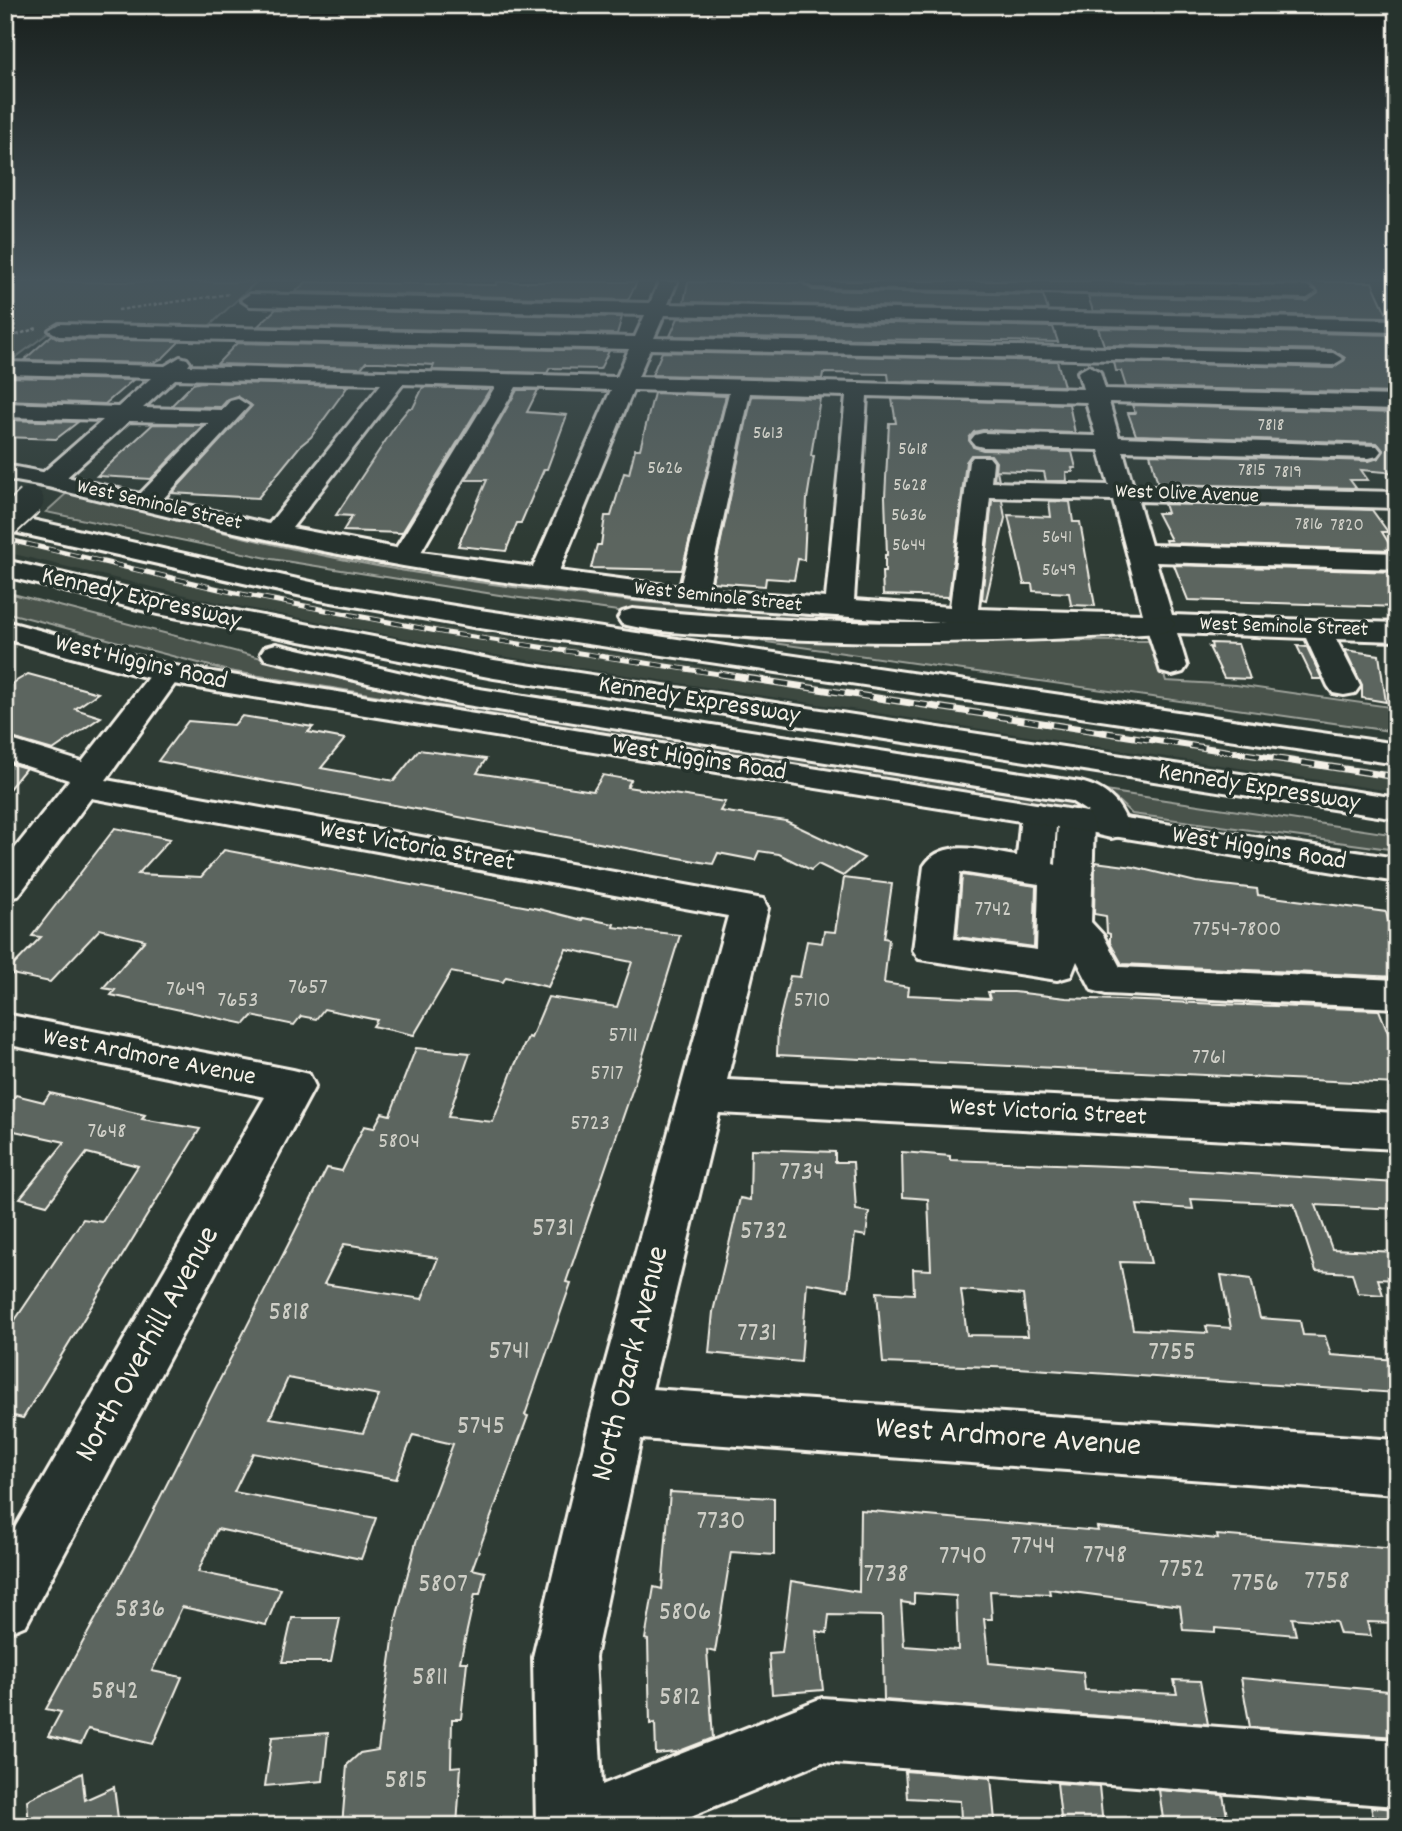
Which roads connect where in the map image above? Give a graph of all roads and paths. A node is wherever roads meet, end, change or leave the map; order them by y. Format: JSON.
{"nodes":[{"id":1,"x":175,"y":367,"type":"edge"},
{"id":2,"x":631,"y":367,"type":"edge"},
{"id":3,"x":1087,"y":367,"type":"edge"},
{"id":4,"x":1336,"y":367,"type":"edge"},
{"id":5,"x":5,"y":368,"type":"edge"},
{"id":6,"x":171,"y":371,"type":"junction"},
{"id":7,"x":269,"y":374,"type":"junction"},
{"id":8,"x":398,"y":377,"type":"junction"},
{"id":9,"x":510,"y":380,"type":"junction"},
{"id":10,"x":625,"y":383,"type":"junction"},
{"id":11,"x":741,"y":387,"type":"junction"},
{"id":12,"x":857,"y":390,"type":"junction"},
{"id":13,"x":987,"y":393,"type":"junction"},
{"id":14,"x":1096,"y":395,"type":"junction"},
{"id":15,"x":1350,"y":402,"type":"junction"},
{"id":16,"x":1397,"y":403,"type":"edge"},
{"id":17,"x":6,"y":410,"type":"edge"},
{"id":18,"x":123,"y":414,"type":"junction"},
{"id":19,"x":227,"y":417,"type":"junction"},
{"id":20,"x":983,"y":440,"type":"junction"},
{"id":21,"x":1109,"y":443,"type":"junction"},
{"id":22,"x":1369,"y":451,"type":"junction"},
{"id":23,"x":5,"y":472,"type":"edge"},
{"id":24,"x":49,"y":480,"type":"junction"},
{"id":25,"x":978,"y":489,"type":"junction"},
{"id":26,"x":1123,"y":493,"type":"junction"},
{"id":27,"x":146,"y":502,"type":"junction"},
{"id":28,"x":1394,"y":508,"type":"edge"},
{"id":29,"x":5,"y":523,"type":"edge"},
{"id":30,"x":275,"y":533,"type":"junction"},
{"id":31,"x":1140,"y":553,"type":"junction"},
{"id":32,"x":404,"y":558,"type":"junction"},
{"id":33,"x":1397,"y":561,"type":"edge"},
{"id":34,"x":5,"y":568,"type":"edge"},
{"id":35,"x":542,"y":579,"type":"junction"},
{"id":36,"x":320,"y":592,"type":"junction"},
{"id":37,"x":692,"y":597,"type":"junction"},
{"id":38,"x":158,"y":605,"type":"junction"},
{"id":39,"x":839,"y":610,"type":"junction"},
{"id":40,"x":963,"y":617,"type":"junction"},
{"id":41,"x":1160,"y":624,"type":"junction"},
{"id":42,"x":1317,"y":629,"type":"junction"},
{"id":43,"x":5,"y":630,"type":"edge"},
{"id":44,"x":1397,"y":632,"type":"edge"},
{"id":45,"x":1172,"y":666,"type":"dead end"},
{"id":46,"x":167,"y":674,"type":"junction"},
{"id":47,"x":1344,"y":686,"type":"dead end"},
{"id":48,"x":5,"y":748,"type":"edge"},
{"id":49,"x":1397,"y":754,"type":"edge"},
{"id":50,"x":88,"y":781,"type":"junction"},
{"id":51,"x":1397,"y":809,"type":"edge"},
{"id":52,"x":1075,"y":821,"type":"junction"},
{"id":53,"x":1034,"y":870,"type":"dead end"},
{"id":54,"x":1397,"y":870,"type":"edge"},
{"id":55,"x":5,"y":887,"type":"edge"},
{"id":56,"x":749,"y":908,"type":"joint"},
{"id":57,"x":1397,"y":994,"type":"edge"},
{"id":58,"x":5,"y":1029,"type":"edge"},
{"id":59,"x":293,"y":1086,"type":"joint"},
{"id":60,"x":700,"y":1095,"type":"junction"},
{"id":61,"x":1397,"y":1131,"type":"edge"},
{"id":62,"x":619,"y":1412,"type":"junction"},
{"id":63,"x":1397,"y":1467,"type":"edge"},
{"id":64,"x":5,"y":1604,"type":"edge"},
{"id":65,"x":1397,"y":1773,"type":"edge"},
{"id":66,"x":570,"y":1826,"type":"edge"},
{"id":67,"x":584,"y":1826,"type":"edge"}],
"edges":[{"from":1,"to":6,"type":"main road"},
{"from":2,"to":10,"type":"main road"},
{"from":3,"to":14,"type":"main road"},
{"from":4,"to":15,"type":"main road"},
{"from":5,"to":6,"type":"main road"},
{"from":6,"to":7,"type":"main road"},
{"from":6,"to":18,"type":"main road"},
{"from":7,"to":8,"type":"main road"},
{"from":7,"to":19,"type":"main road"},
{"from":8,"to":9,"type":"main road"},
{"from":8,"to":30,"type":"main road"},
{"from":9,"to":10,"type":"main road"},
{"from":9,"to":32,"type":"main road"},
{"from":10,"to":11,"type":"main road"},
{"from":10,"to":35,"type":"main road"},
{"from":11,"to":12,"type":"main road"},
{"from":11,"to":37,"type":"main road"},
{"from":12,"to":13,"type":"main road"},
{"from":12,"to":39,"type":"main road"},
{"from":13,"to":14,"type":"main road"},
{"from":13,"to":20,"type":"main road"},
{"from":14,"to":15,"type":"main road"},
{"from":14,"to":21,"type":"main road"},
{"from":15,"to":16,"type":"main road"},
{"from":15,"to":22,"type":"main road"},
{"from":17,"to":18,"type":"main road"},
{"from":18,"to":19,"type":"main road"},
{"from":18,"to":24,"type":"main road"},
{"from":19,"to":27,"type":"main road"},
{"from":20,"to":21,"type":"main road"},
{"from":20,"to":25,"type":"main road"},
{"from":21,"to":22,"type":"main road"},
{"from":21,"to":26,"type":"main road"},
{"from":22,"to":28,"type":"main road"},
{"from":23,"to":24,"type":"main road","name":"West Seminole Street"},
{"from":24,"to":27,"type":"main road","name":"West Seminole Street"},
{"from":24,"to":29,"type":"main road","bridge":true},
{"from":25,"to":26,"type":"main road","name":"West Olive Avenue"},
{"from":25,"to":40,"type":"main road"},
{"from":26,"to":28,"type":"main road","name":"West Olive Avenue"},
{"from":26,"to":31,"type":"main road"},
{"from":27,"to":30,"type":"main road","name":"West Seminole Street"},
{"from":29,"to":36,"type":"main road","name":"Kennedy Expressway"},
{"from":30,"to":32,"type":"main road","name":"West Seminole Street"},
{"from":31,"to":33,"type":"main road"},
{"from":31,"to":41,"type":"main road"},
{"from":32,"to":35,"type":"main road","name":"West Seminole Street"},
{"from":34,"to":38,"type":"main road","name":"Kennedy Expressway"},
{"from":35,"to":37,"type":"main road","name":"West Seminole Street"},
{"from":36,"to":41,"type":"main road"},
{"from":36,"to":49,"type":"main road","name":"Kennedy Expressway"},
{"from":37,"to":39,"type":"main road","name":"West Seminole Street"},
{"from":38,"to":51,"type":"main road","name":"Kennedy Expressway"},
{"from":38,"to":52,"type":"main road"},
{"from":39,"to":40,"type":"main road","name":"West Seminole Street"},
{"from":40,"to":41,"type":"main road","name":"West Seminole Street"},
{"from":41,"to":42,"type":"main road","name":"West Seminole Street"},
{"from":41,"to":45,"type":"main road"},
{"from":42,"to":44,"type":"main road","name":"West Seminole Street"},
{"from":42,"to":47,"type":"main road"},
{"from":43,"to":46,"type":"main road","name":"West Higgins Road"},
{"from":46,"to":50,"type":"main road"},
{"from":46,"to":52,"type":"main road","name":"West Higgins Road"},
{"from":48,"to":50,"type":"main road","name":"West Victoria Street"},
{"from":50,"to":55,"type":"main road"},
{"from":50,"to":56,"type":"main road","name":"West Victoria Street"},
{"from":52,"to":53,"type":"main road"},
{"from":52,"to":54,"type":"main road","name":"West Higgins Road"},
{"from":52,"to":57,"type":"main road"},
{"from":56,"to":60,"type":"main road","name":"North Ozark Avenue"},
{"from":58,"to":59,"type":"main road","name":"West Ardmore Avenue"},
{"from":59,"to":64,"type":"main road","name":"North Overhill Avenue"},
{"from":60,"to":61,"type":"main road","name":"West Victoria Street"},
{"from":60,"to":62,"type":"main road","name":"North Ozark Avenue"},
{"from":62,"to":63,"type":"main road","name":"West Ardmore Avenue"},
{"from":62,"to":66,"type":"main road","name":"North Ozark Avenue"},
{"from":65,"to":67,"type":"main road"}]}
